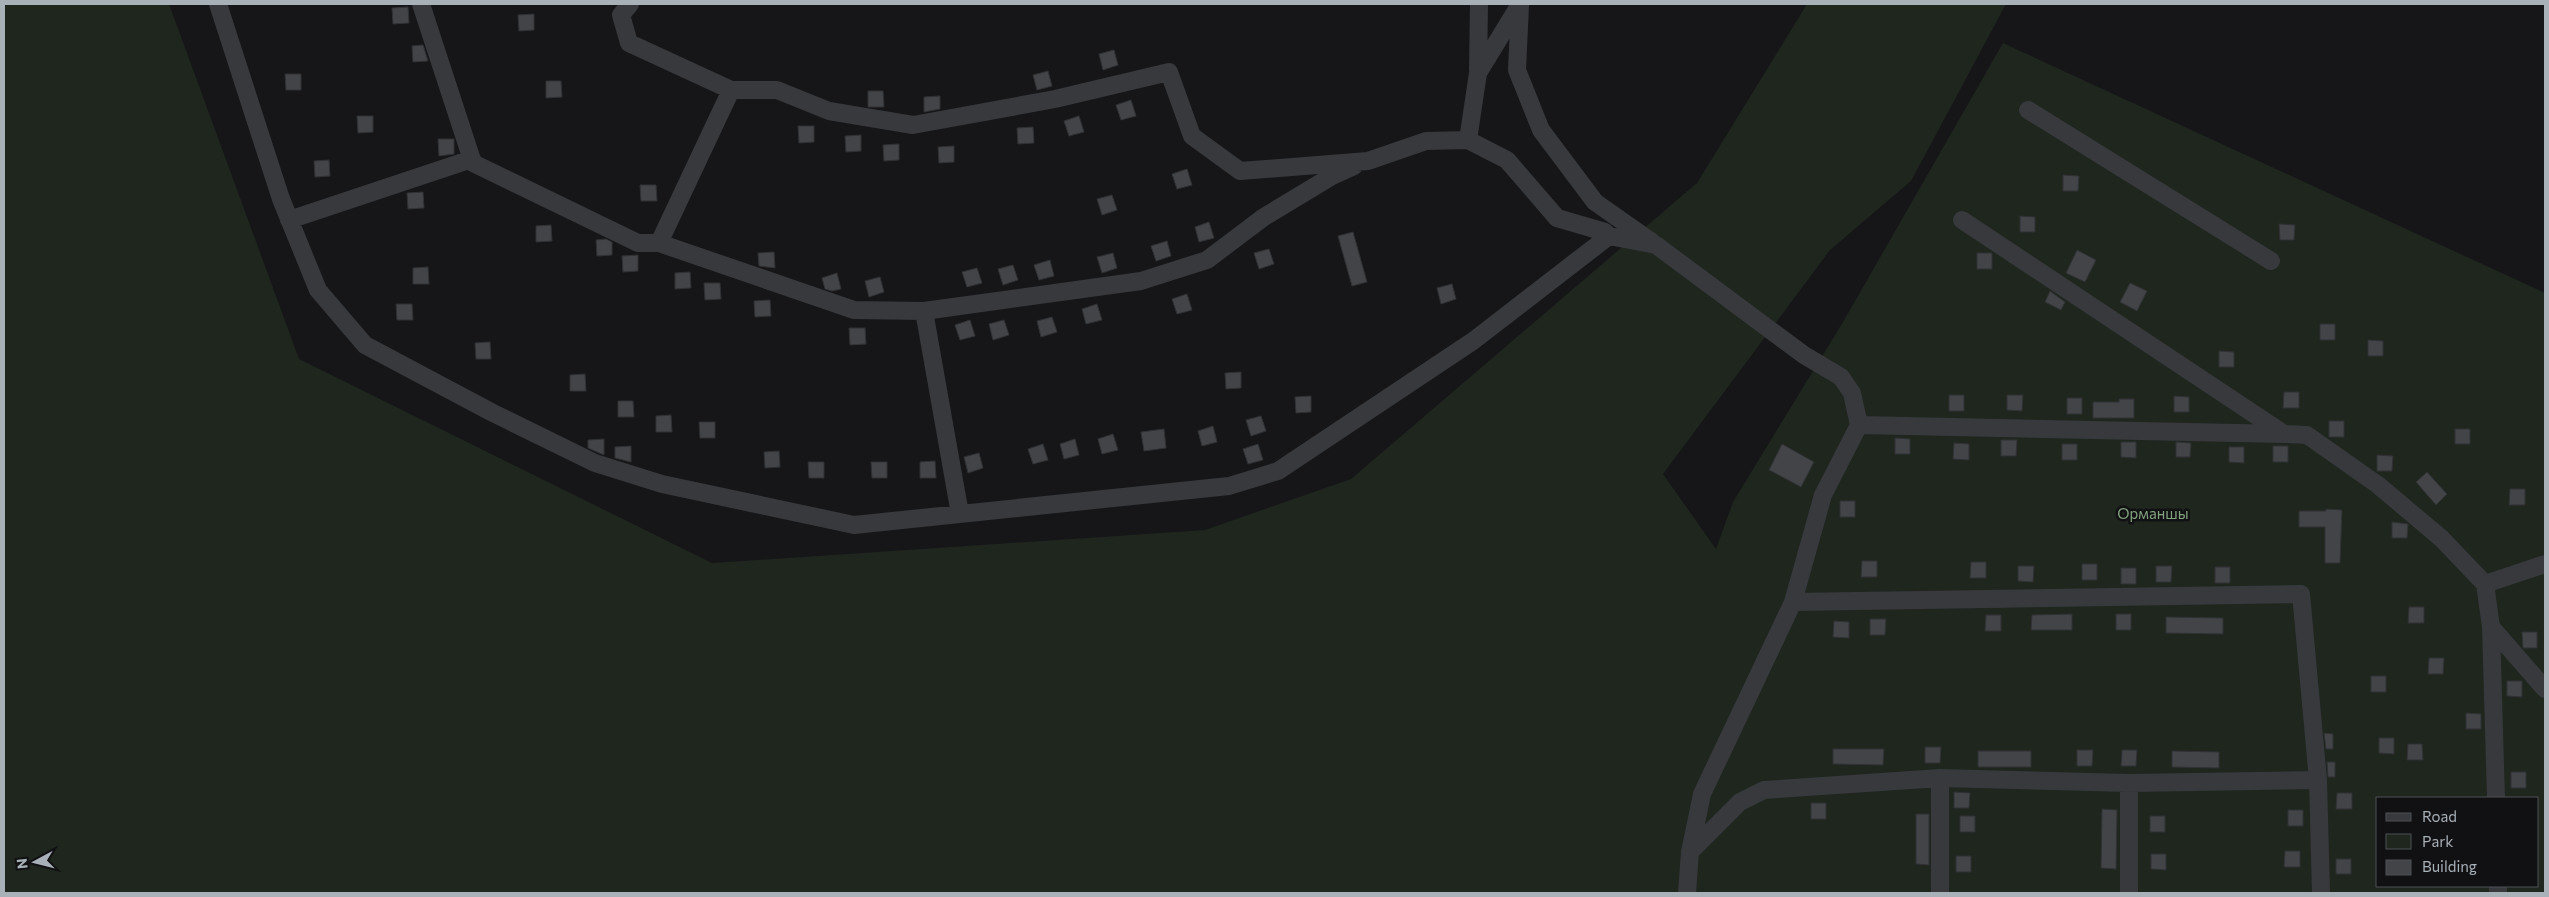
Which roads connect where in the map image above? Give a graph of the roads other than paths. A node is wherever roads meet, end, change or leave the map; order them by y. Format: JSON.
{"nodes":[{"id":1,"x":218,"y":4,"type":"edge"},
{"id":2,"x":421,"y":4,"type":"edge"},
{"id":3,"x":630,"y":4,"type":"edge"},
{"id":4,"x":1479,"y":4,"type":"edge"},
{"id":5,"x":1520,"y":4,"type":"edge"},
{"id":6,"x":1478,"y":73,"type":"junction"},
{"id":7,"x":731,"y":90,"type":"junction"},
{"id":8,"x":2028,"y":110,"type":"dead end"},
{"id":9,"x":1468,"y":140,"type":"junction"},
{"id":10,"x":472,"y":160,"type":"junction"},
{"id":11,"x":1368,"y":161,"type":"junction"},
{"id":12,"x":290,"y":220,"type":"junction"},
{"id":13,"x":1962,"y":220,"type":"dead end"},
{"id":14,"x":1609,"y":236,"type":"junction"},
{"id":15,"x":659,"y":243,"type":"junction"},
{"id":16,"x":1656,"y":245,"type":"junction"},
{"id":17,"x":2271,"y":261,"type":"dead end"},
{"id":18,"x":924,"y":311,"type":"junction"},
{"id":19,"x":1859,"y":425,"type":"junction"},
{"id":20,"x":2284,"y":434,"type":"junction"},
{"id":21,"x":960,"y":514,"type":"junction"},
{"id":22,"x":2545,"y":564,"type":"edge"},
{"id":23,"x":2485,"y":584,"type":"junction"},
{"id":24,"x":1793,"y":602,"type":"junction"},
{"id":25,"x":2491,"y":627,"type":"junction"},
{"id":26,"x":2545,"y":689,"type":"edge"},
{"id":27,"x":1940,"y":778,"type":"junction"},
{"id":28,"x":2318,"y":780,"type":"junction"},
{"id":29,"x":2129,"y":782,"type":"junction"},
{"id":30,"x":2496,"y":797,"type":"edge"},
{"id":31,"x":1690,"y":852,"type":"junction"},
{"id":32,"x":1687,"y":893,"type":"edge"},
{"id":33,"x":1940,"y":893,"type":"edge"},
{"id":34,"x":2129,"y":893,"type":"edge"},
{"id":35,"x":2321,"y":893,"type":"edge"}],
"edges":[{"from":1,"to":12,"type":"street"},
{"from":2,"to":10,"type":"street"},
{"from":3,"to":7,"type":"street"},
{"from":4,"to":6,"type":"street"},
{"from":5,"to":6,"type":"street"},
{"from":5,"to":16,"type":"street"},
{"from":6,"to":9,"type":"street"},
{"from":7,"to":11,"type":"street"},
{"from":7,"to":15,"type":"street"},
{"from":8,"to":17,"type":"street"},
{"from":9,"to":11,"type":"street"},
{"from":9,"to":14,"type":"street"},
{"from":10,"to":12,"type":"street"},
{"from":10,"to":15,"type":"street"},
{"from":11,"to":18,"type":"street"},
{"from":12,"to":21,"type":"street"},
{"from":13,"to":20,"type":"street"},
{"from":14,"to":16,"type":"street"},
{"from":14,"to":21,"type":"street"},
{"from":15,"to":18,"type":"street"},
{"from":16,"to":19,"type":"street"},
{"from":18,"to":21,"type":"street"},
{"from":19,"to":20,"type":"street"},
{"from":19,"to":24,"type":"street"},
{"from":20,"to":23,"type":"street"},
{"from":22,"to":23,"type":"street"},
{"from":23,"to":25,"type":"street"},
{"from":24,"to":28,"type":"street"},
{"from":24,"to":31,"type":"street"},
{"from":25,"to":26,"type":"street"},
{"from":25,"to":30,"type":"street"},
{"from":27,"to":29,"type":"street"},
{"from":27,"to":31,"type":"street"},
{"from":27,"to":33,"type":"street"},
{"from":28,"to":29,"type":"street"},
{"from":28,"to":35,"type":"street"},
{"from":29,"to":34,"type":"street"},
{"from":31,"to":32,"type":"street"}]}
